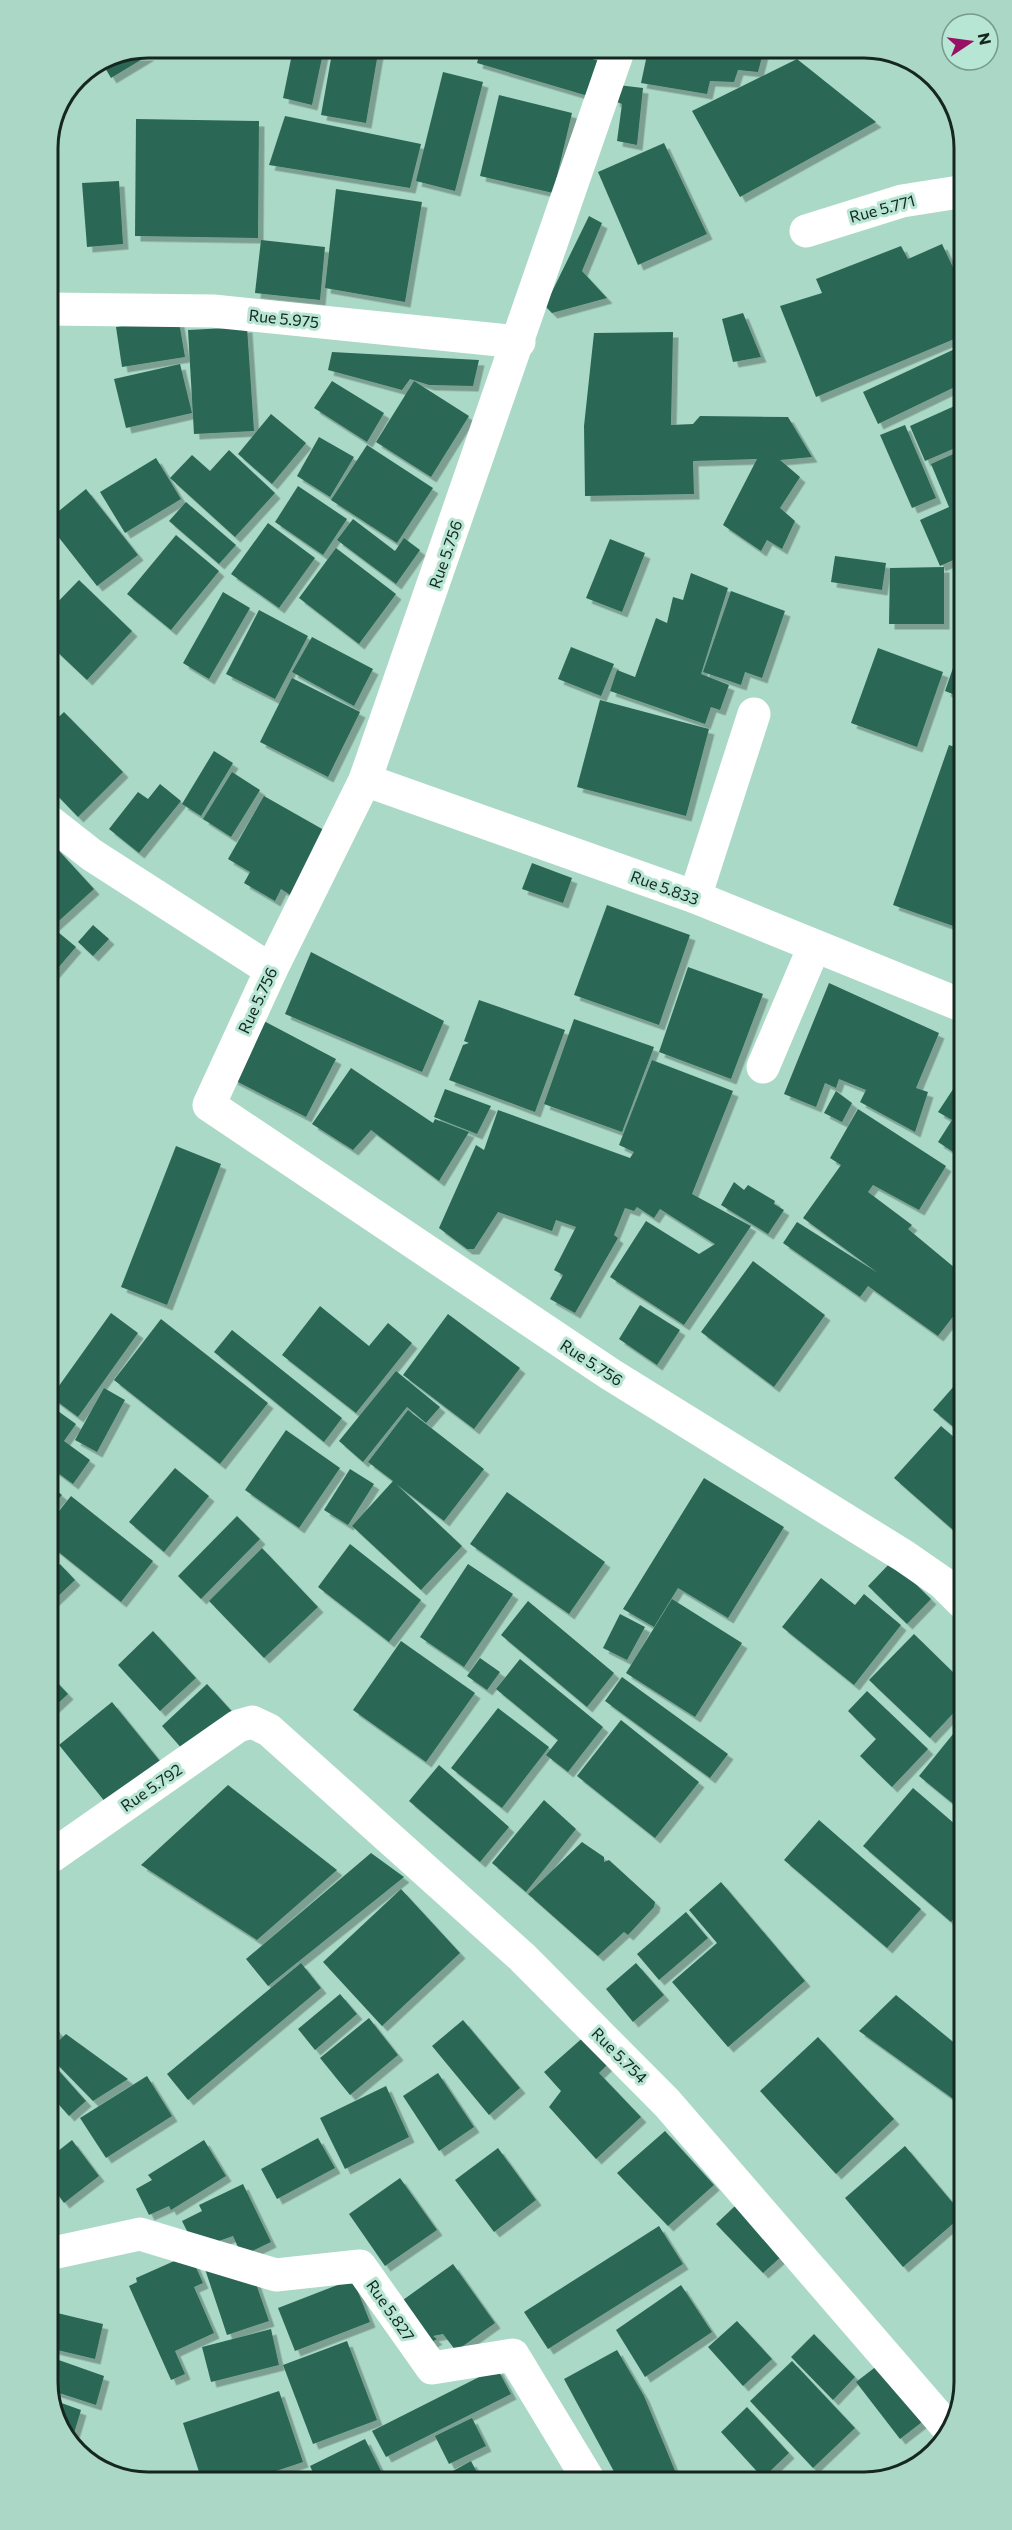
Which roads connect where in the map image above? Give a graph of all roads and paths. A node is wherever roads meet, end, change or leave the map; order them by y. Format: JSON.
{"nodes":[{"id":1,"x":615,"y":59,"type":"edge"},
{"id":2,"x":954,"y":193,"type":"edge"},
{"id":3,"x":806,"y":231,"type":"dead end"},
{"id":4,"x":59,"y":309,"type":"edge"},
{"id":5,"x":519,"y":342,"type":"junction"},
{"id":6,"x":754,"y":714,"type":"dead end"},
{"id":7,"x":365,"y":780,"type":"junction"},
{"id":8,"x":59,"y":829,"type":"edge"},
{"id":9,"x":694,"y":897,"type":"junction"},
{"id":10,"x":814,"y":947,"type":"junction"},
{"id":11,"x":271,"y":970,"type":"junction"},
{"id":12,"x":954,"y":1002,"type":"edge"},
{"id":13,"x":763,"y":1067,"type":"dead end"},
{"id":14,"x":954,"y":1594,"type":"edge"},
{"id":15,"x":252,"y":1722,"type":"joint"},
{"id":16,"x":58,"y":1852,"type":"edge"},
{"id":17,"x":58,"y":2252,"type":"edge"},
{"id":18,"x":944,"y":2423,"type":"edge"},
{"id":19,"x":584,"y":2472,"type":"edge"}],
"edges":[{"from":1,"to":5,"type":"street","name":"Rue 5.756"},
{"from":2,"to":3,"type":"street","name":"Rue 5.771"},
{"from":4,"to":5,"type":"street","name":"Rue 5.975"},
{"from":5,"to":7,"type":"street","name":"Rue 5.756"},
{"from":6,"to":9,"type":"street"},
{"from":7,"to":9,"type":"street","name":"Rue 5.833"},
{"from":7,"to":11,"type":"street","name":"Rue 5.756"},
{"from":8,"to":11,"type":"street"},
{"from":9,"to":10,"type":"street","name":"Rue 5.833"},
{"from":10,"to":12,"type":"street","name":"Rue 5.833"},
{"from":10,"to":13,"type":"street"},
{"from":11,"to":14,"type":"street","name":"Rue 5.756"},
{"from":15,"to":16,"type":"street","name":"Rue 5.792"},
{"from":15,"to":18,"type":"street","name":"Rue 5.754"},
{"from":17,"to":19,"type":"street","name":"Rue 5.827"}]}
